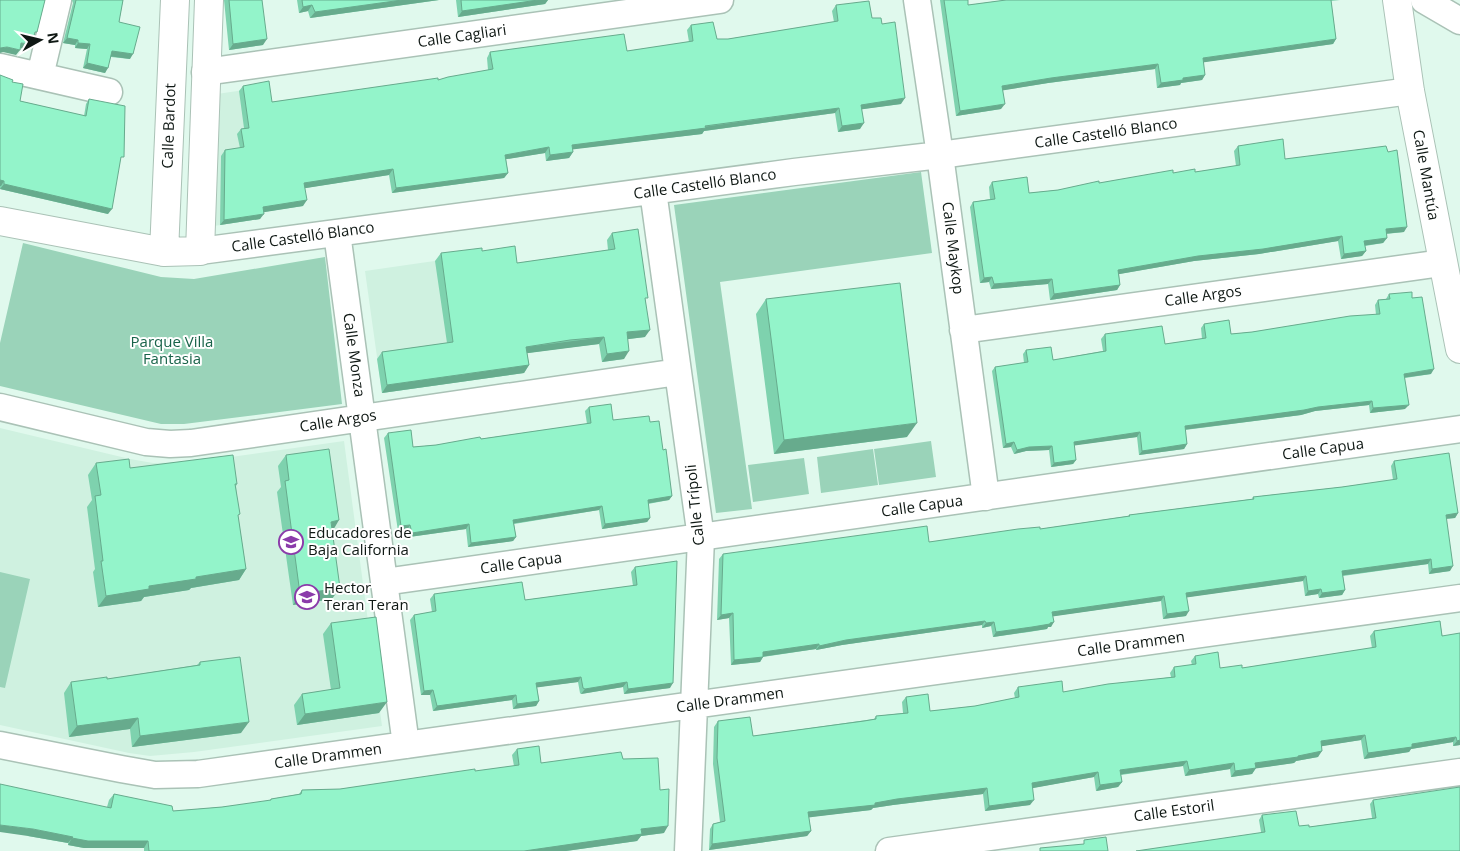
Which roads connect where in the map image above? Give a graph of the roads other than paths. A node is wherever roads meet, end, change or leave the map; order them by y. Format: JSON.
{"nodes":[{"id":1,"x":58,"y":0,"type":"edge"},
{"id":2,"x":174,"y":0,"type":"edge"},
{"id":3,"x":209,"y":0,"type":"edge"},
{"id":4,"x":720,"y":0,"type":"edge"},
{"id":5,"x":917,"y":0,"type":"edge"},
{"id":6,"x":1396,"y":0,"type":"edge"},
{"id":7,"x":1424,"y":0,"type":"edge"},
{"id":8,"x":1460,"y":21,"type":"edge"},
{"id":9,"x":0,"y":67,"type":"edge"},
{"id":10,"x":205,"y":72,"type":"junction"},
{"id":11,"x":40,"y":76,"type":"junction"},
{"id":12,"x":1410,"y":91,"type":"junction"},
{"id":13,"x":109,"y":92,"type":"dead end"},
{"id":14,"x":940,"y":156,"type":"junction"},
{"id":15,"x":653,"y":191,"type":"junction"},
{"id":16,"x":0,"y":222,"type":"edge"},
{"id":17,"x":337,"y":233,"type":"junction"},
{"id":18,"x":200,"y":251,"type":"junction"},
{"id":19,"x":164,"y":252,"type":"junction"},
{"id":20,"x":1442,"y":263,"type":"junction"},
{"id":21,"x":1455,"y":305,"type":"edge"},
{"id":22,"x":963,"y":330,"type":"junction"},
{"id":23,"x":1460,"y":349,"type":"edge"},
{"id":24,"x":678,"y":372,"type":"junction"},
{"id":25,"x":0,"y":407,"type":"edge"},
{"id":26,"x":362,"y":417,"type":"junction"},
{"id":27,"x":1460,"y":430,"type":"edge"},
{"id":28,"x":986,"y":497,"type":"junction"},
{"id":29,"x":701,"y":538,"type":"junction"},
{"id":30,"x":384,"y":582,"type":"junction"},
{"id":31,"x":1460,"y":598,"type":"edge"},
{"id":32,"x":694,"y":705,"type":"junction"},
{"id":33,"x":0,"y":745,"type":"edge"},
{"id":34,"x":406,"y":745,"type":"junction"},
{"id":35,"x":1460,"y":772,"type":"edge"},
{"id":36,"x":688,"y":851,"type":"edge"},
{"id":37,"x":889,"y":851,"type":"edge"}],
"edges":[{"from":1,"to":11,"type":"street"},
{"from":2,"to":19,"type":"street","name":"Calle Bardot"},
{"from":3,"to":10,"type":"street"},
{"from":4,"to":10,"type":"street","name":"Calle Cagliari"},
{"from":5,"to":14,"type":"street","name":"Calle Maykop"},
{"from":6,"to":12,"type":"street","name":"Calle Mantúa"},
{"from":7,"to":8,"type":"street"},
{"from":9,"to":11,"type":"street"},
{"from":10,"to":18,"type":"street"},
{"from":11,"to":13,"type":"street"},
{"from":12,"to":14,"type":"street","name":"Calle Castelló Blanco"},
{"from":12,"to":20,"type":"street","name":"Calle Mantúa"},
{"from":14,"to":15,"type":"street","name":"Calle Castelló Blanco"},
{"from":14,"to":22,"type":"street","name":"Calle Maykop"},
{"from":15,"to":17,"type":"street","name":"Calle Castelló Blanco"},
{"from":15,"to":24,"type":"street","name":"Calle Trípoli"},
{"from":16,"to":19,"type":"street","name":"Calle Castelló Blanco"},
{"from":17,"to":18,"type":"street","name":"Calle Castelló Blanco"},
{"from":17,"to":26,"type":"street","name":"Calle Monza"},
{"from":18,"to":19,"type":"street","name":"Calle Castelló Blanco"},
{"from":20,"to":21,"type":"street","name":"Calle Mantúa"},
{"from":20,"to":22,"type":"street","name":"Calle Argos"},
{"from":21,"to":23,"type":"street","name":"Calle Mantúa"},
{"from":22,"to":28,"type":"street","name":"Calle Maykop"},
{"from":24,"to":26,"type":"street","name":"Calle Argos"},
{"from":24,"to":29,"type":"street","name":"Calle Trípoli"},
{"from":25,"to":26,"type":"street","name":"Calle Argos"},
{"from":26,"to":30,"type":"street","name":"Calle Monza"},
{"from":27,"to":28,"type":"street","name":"Calle Capua"},
{"from":28,"to":29,"type":"street","name":"Calle Capua"},
{"from":29,"to":30,"type":"street","name":"Calle Capua"},
{"from":29,"to":32,"type":"street","name":"Calle Trípoli"},
{"from":30,"to":34,"type":"street","name":"Calle Monza"},
{"from":31,"to":32,"type":"street","name":"Calle Drammen"},
{"from":32,"to":34,"type":"street","name":"Calle Drammen"},
{"from":32,"to":36,"type":"street","name":"Calle Trípoli"},
{"from":33,"to":34,"type":"street","name":"Calle Drammen"},
{"from":35,"to":37,"type":"street","name":"Calle Estoril"}]}
